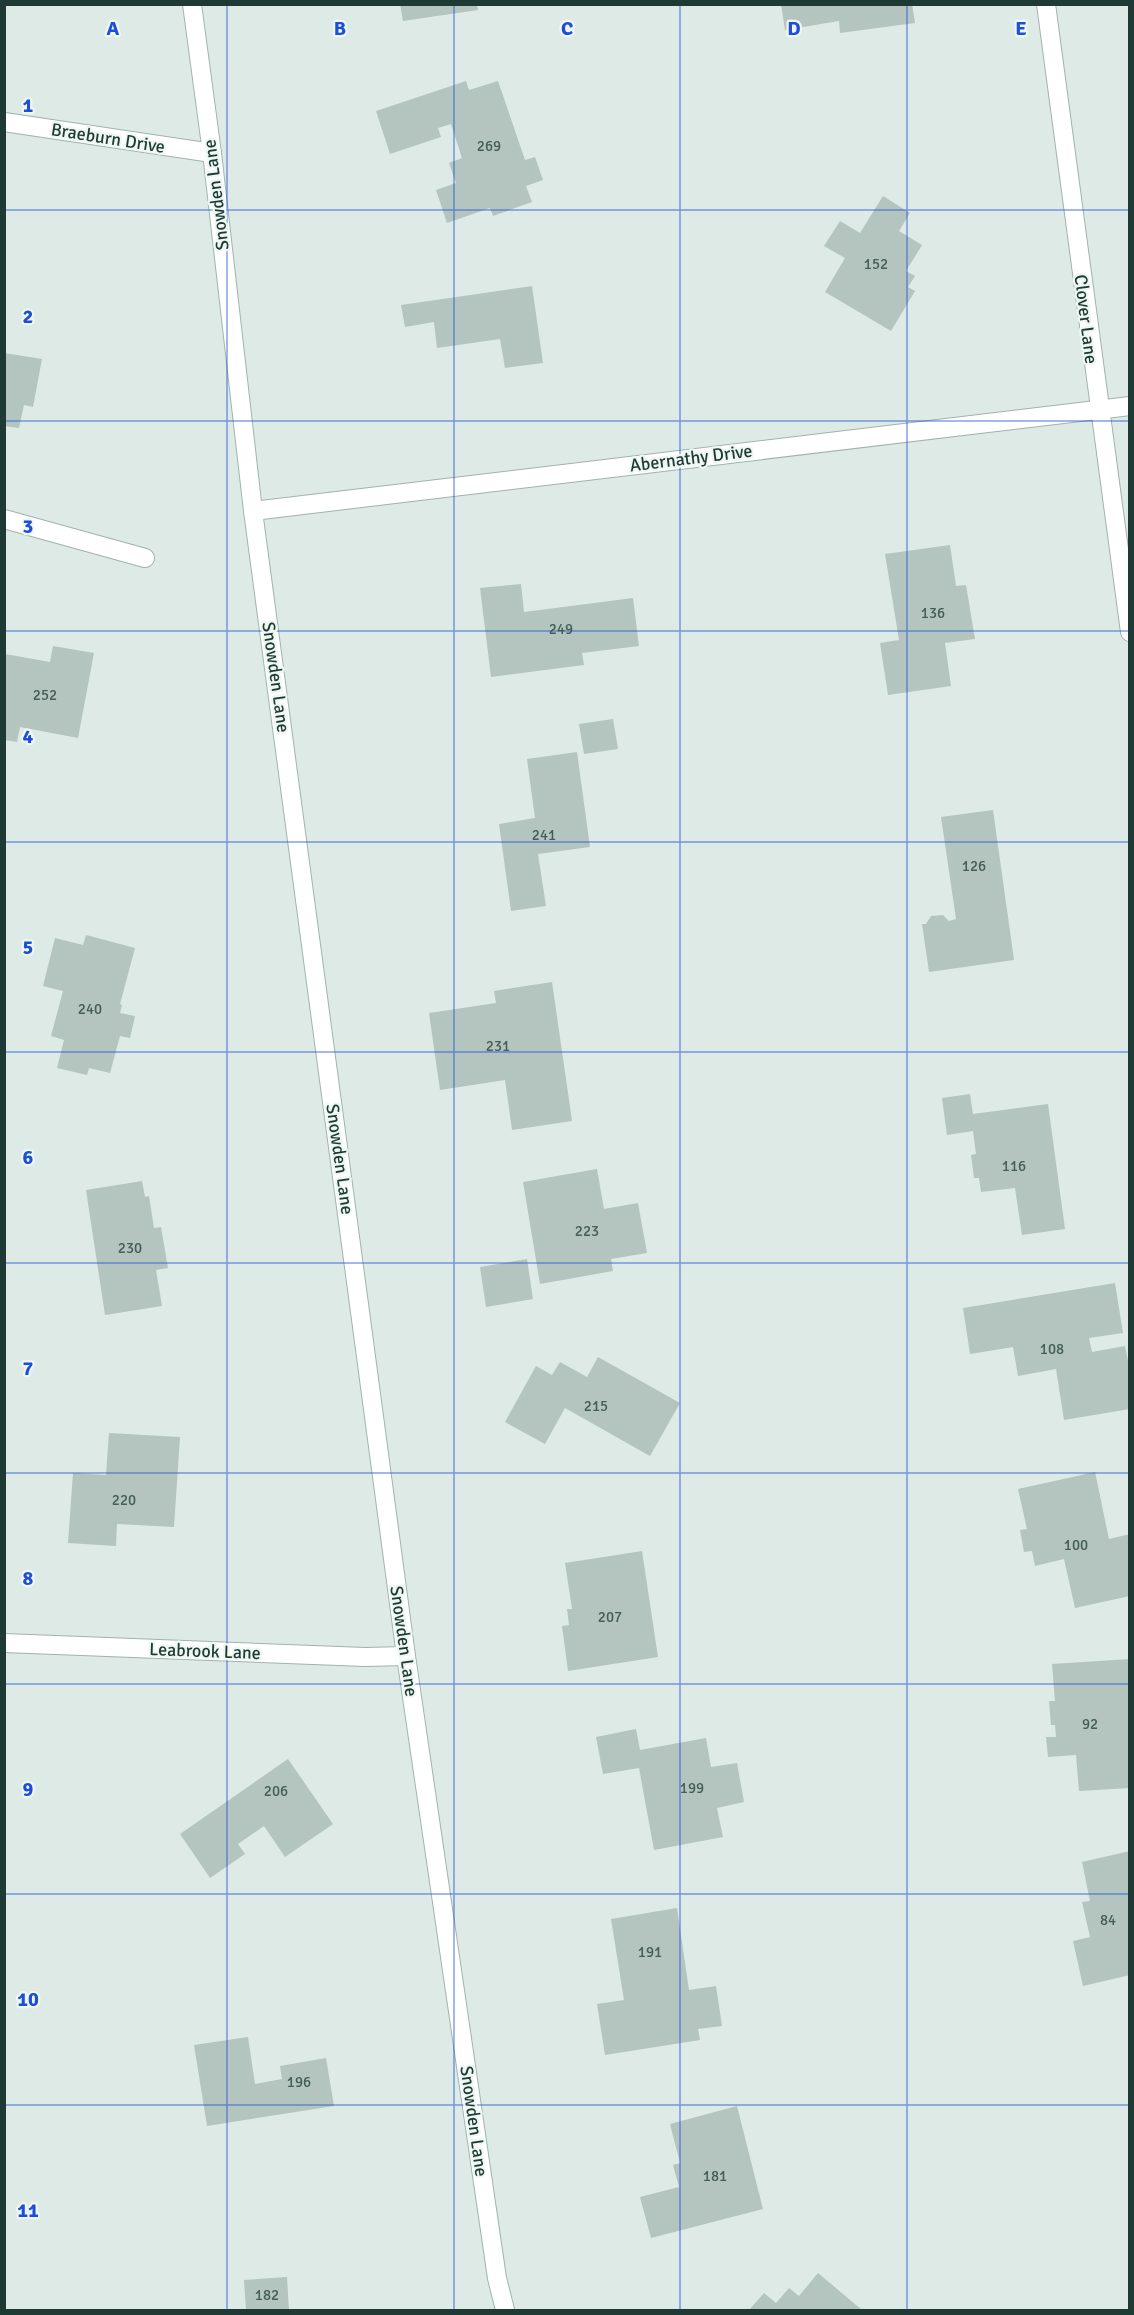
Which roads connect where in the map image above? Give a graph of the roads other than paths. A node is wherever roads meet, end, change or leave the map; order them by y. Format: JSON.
{"nodes":[{"id":1,"x":192,"y":4,"type":"edge"},
{"id":2,"x":1046,"y":4,"type":"edge"},
{"id":3,"x":4,"y":122,"type":"edge"},
{"id":4,"x":212,"y":153,"type":"junction"},
{"id":5,"x":1130,"y":406,"type":"edge"},
{"id":6,"x":1098,"y":410,"type":"junction"},
{"id":7,"x":253,"y":511,"type":"junction"},
{"id":8,"x":4,"y":519,"type":"edge"},
{"id":9,"x":145,"y":558,"type":"dead end"},
{"id":10,"x":1130,"y":633,"type":"edge"},
{"id":11,"x":4,"y":1643,"type":"edge"},
{"id":12,"x":406,"y":1656,"type":"junction"},
{"id":13,"x":506,"y":2310,"type":"edge"}],
"edges":[{"from":1,"to":4,"type":"street","name":"Snowden Lane"},
{"from":2,"to":6,"type":"street","name":"Clover Lane"},
{"from":3,"to":4,"type":"street","name":"Braeburn Drive"},
{"from":4,"to":7,"type":"street","name":"Snowden Lane"},
{"from":5,"to":6,"type":"street","name":"Abernathy Drive"},
{"from":6,"to":7,"type":"street","name":"Abernathy Drive"},
{"from":6,"to":10,"type":"street","name":"Clover Lane"},
{"from":7,"to":12,"type":"street","name":"Snowden Lane"},
{"from":8,"to":9,"type":"street"},
{"from":11,"to":12,"type":"street","name":"Leabrook Lane"},
{"from":12,"to":13,"type":"street","name":"Snowden Lane"}]}
